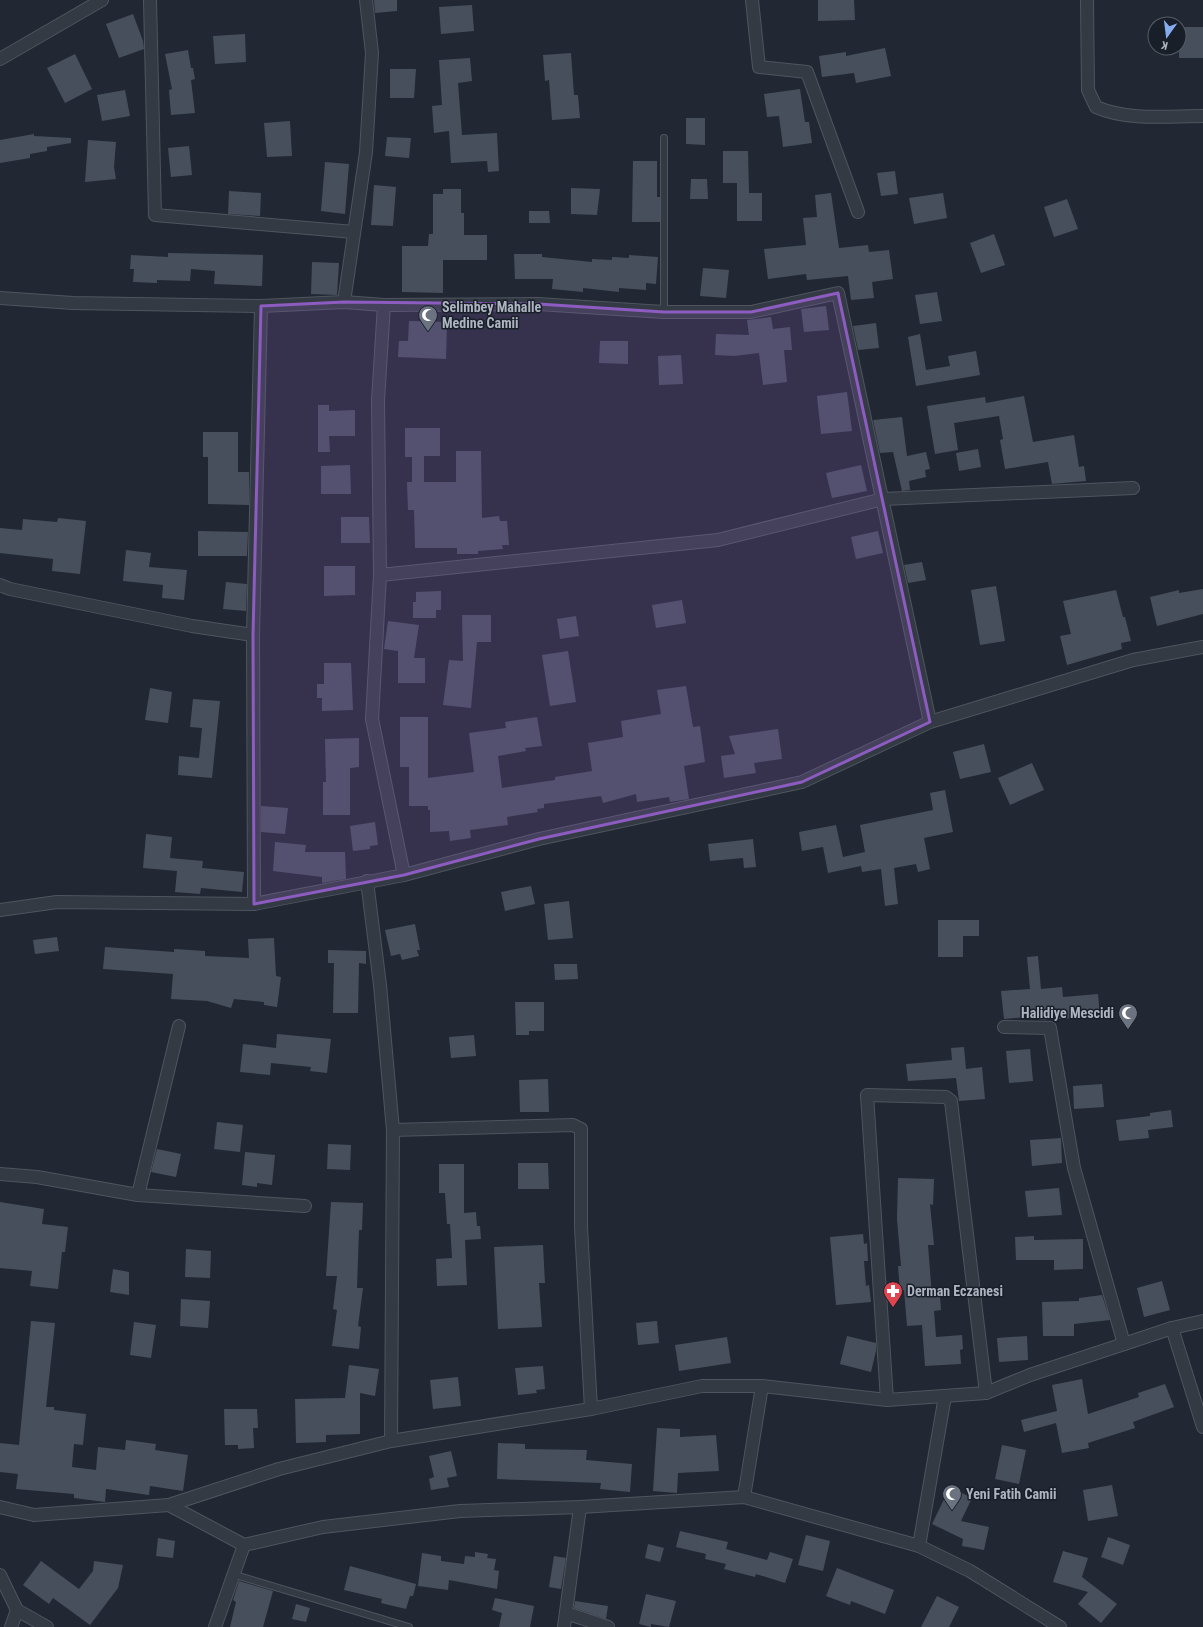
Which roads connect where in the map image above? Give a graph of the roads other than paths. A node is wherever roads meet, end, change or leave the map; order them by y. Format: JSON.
{"nodes":[{"id":1,"x":102,"y":0,"type":"edge"},
{"id":2,"x":150,"y":0,"type":"edge"},
{"id":3,"x":366,"y":0,"type":"edge"},
{"id":4,"x":752,"y":0,"type":"edge"},
{"id":5,"x":1086,"y":0,"type":"edge"},
{"id":6,"x":0,"y":59,"type":"edge"},
{"id":7,"x":1203,"y":116,"type":"edge"},
{"id":8,"x":664,"y":138,"type":"dead end"},
{"id":9,"x":858,"y":212,"type":"dead end"},
{"id":10,"x":354,"y":232,"type":"junction"},
{"id":11,"x":0,"y":298,"type":"edge"},
{"id":12,"x":344,"y":302,"type":"junction"},
{"id":13,"x":384,"y":305,"type":"junction"},
{"id":14,"x":261,"y":306,"type":"junction"},
{"id":15,"x":664,"y":312,"type":"junction"},
{"id":16,"x":1133,"y":488,"type":"dead end"},
{"id":17,"x":883,"y":498,"type":"junction"},
{"id":18,"x":380,"y":575,"type":"junction"},
{"id":19,"x":0,"y":585,"type":"edge"},
{"id":20,"x":253,"y":635,"type":"junction"},
{"id":21,"x":1203,"y":647,"type":"edge"},
{"id":22,"x":930,"y":722,"type":"junction"},
{"id":23,"x":404,"y":875,"type":"junction"},
{"id":24,"x":367,"y":881,"type":"junction"},
{"id":25,"x":254,"y":904,"type":"junction"},
{"id":26,"x":0,"y":910,"type":"edge"},
{"id":27,"x":179,"y":1026,"type":"dead end"},
{"id":28,"x":1004,"y":1027,"type":"dead end"},
{"id":29,"x":393,"y":1130,"type":"junction"},
{"id":30,"x":0,"y":1174,"type":"edge"},
{"id":31,"x":138,"y":1195,"type":"junction"},
{"id":32,"x":305,"y":1206,"type":"dead end"},
{"id":33,"x":1203,"y":1321,"type":"edge"},
{"id":34,"x":1172,"y":1328,"type":"junction"},
{"id":35,"x":1124,"y":1344,"type":"junction"},
{"id":36,"x":762,"y":1386,"type":"junction"},
{"id":37,"x":986,"y":1392,"type":"junction"},
{"id":38,"x":945,"y":1396,"type":"junction"},
{"id":39,"x":887,"y":1400,"type":"junction"},
{"id":40,"x":591,"y":1410,"type":"junction"},
{"id":41,"x":1203,"y":1427,"type":"edge"},
{"id":42,"x":392,"y":1441,"type":"junction"},
{"id":43,"x":744,"y":1497,"type":"junction"},
{"id":44,"x":169,"y":1505,"type":"junction"},
{"id":45,"x":0,"y":1507,"type":"edge"},
{"id":46,"x":580,"y":1507,"type":"junction"},
{"id":47,"x":244,"y":1544,"type":"junction"},
{"id":48,"x":919,"y":1546,"type":"junction"},
{"id":49,"x":232,"y":1574,"type":"junction"},
{"id":50,"x":0,"y":1575,"type":"edge"},
{"id":51,"x":18,"y":1610,"type":"junction"},
{"id":52,"x":566,"y":1613,"type":"junction"},
{"id":53,"x":11,"y":1627,"type":"edge"},
{"id":54,"x":47,"y":1627,"type":"edge"},
{"id":55,"x":215,"y":1627,"type":"edge"},
{"id":56,"x":409,"y":1627,"type":"edge"},
{"id":57,"x":564,"y":1627,"type":"edge"},
{"id":58,"x":608,"y":1627,"type":"edge"},
{"id":59,"x":1060,"y":1627,"type":"edge"}],
"edges":[{"from":1,"to":6,"type":"street"},
{"from":2,"to":10,"type":"street"},
{"from":3,"to":10,"type":"street"},
{"from":4,"to":9,"type":"street"},
{"from":5,"to":7,"type":"street"},
{"from":8,"to":15,"type":"lane"},
{"from":10,"to":12,"type":"street"},
{"from":11,"to":14,"type":"street"},
{"from":12,"to":13,"type":"street"},
{"from":12,"to":14,"type":"street"},
{"from":13,"to":15,"type":"street"},
{"from":13,"to":18,"type":"street"},
{"from":14,"to":20,"type":"street"},
{"from":15,"to":17,"type":"street"},
{"from":16,"to":17,"type":"street"},
{"from":17,"to":18,"type":"street"},
{"from":17,"to":22,"type":"street"},
{"from":18,"to":23,"type":"street"},
{"from":19,"to":20,"type":"street"},
{"from":20,"to":25,"type":"street"},
{"from":21,"to":22,"type":"street"},
{"from":22,"to":23,"type":"street"},
{"from":23,"to":24,"type":"street"},
{"from":24,"to":25,"type":"street"},
{"from":24,"to":29,"type":"street"},
{"from":25,"to":26,"type":"street"},
{"from":27,"to":31,"type":"street"},
{"from":28,"to":35,"type":"street"},
{"from":29,"to":40,"type":"street"},
{"from":29,"to":42,"type":"street"},
{"from":30,"to":31,"type":"street"},
{"from":31,"to":32,"type":"street"},
{"from":33,"to":34,"type":"street"},
{"from":34,"to":35,"type":"street"},
{"from":34,"to":41,"type":"street"},
{"from":35,"to":37,"type":"street"},
{"from":36,"to":39,"type":"street"},
{"from":36,"to":40,"type":"street"},
{"from":36,"to":43,"type":"street"},
{"from":37,"to":38,"type":"street"},
{"from":37,"to":39,"type":"street"},
{"from":38,"to":39,"type":"street"},
{"from":38,"to":48,"type":"street"},
{"from":40,"to":42,"type":"street"},
{"from":42,"to":44,"type":"street"},
{"from":43,"to":46,"type":"street"},
{"from":43,"to":48,"type":"street"},
{"from":44,"to":45,"type":"street"},
{"from":44,"to":47,"type":"street"},
{"from":46,"to":47,"type":"street"},
{"from":46,"to":52,"type":"street"},
{"from":47,"to":49,"type":"street"},
{"from":48,"to":59,"type":"street"},
{"from":49,"to":55,"type":"street"},
{"from":49,"to":56,"type":"lane"},
{"from":50,"to":51,"type":"street"},
{"from":51,"to":53,"type":"street"},
{"from":51,"to":54,"type":"street"},
{"from":52,"to":57,"type":"street"},
{"from":52,"to":58,"type":"street"}]}
